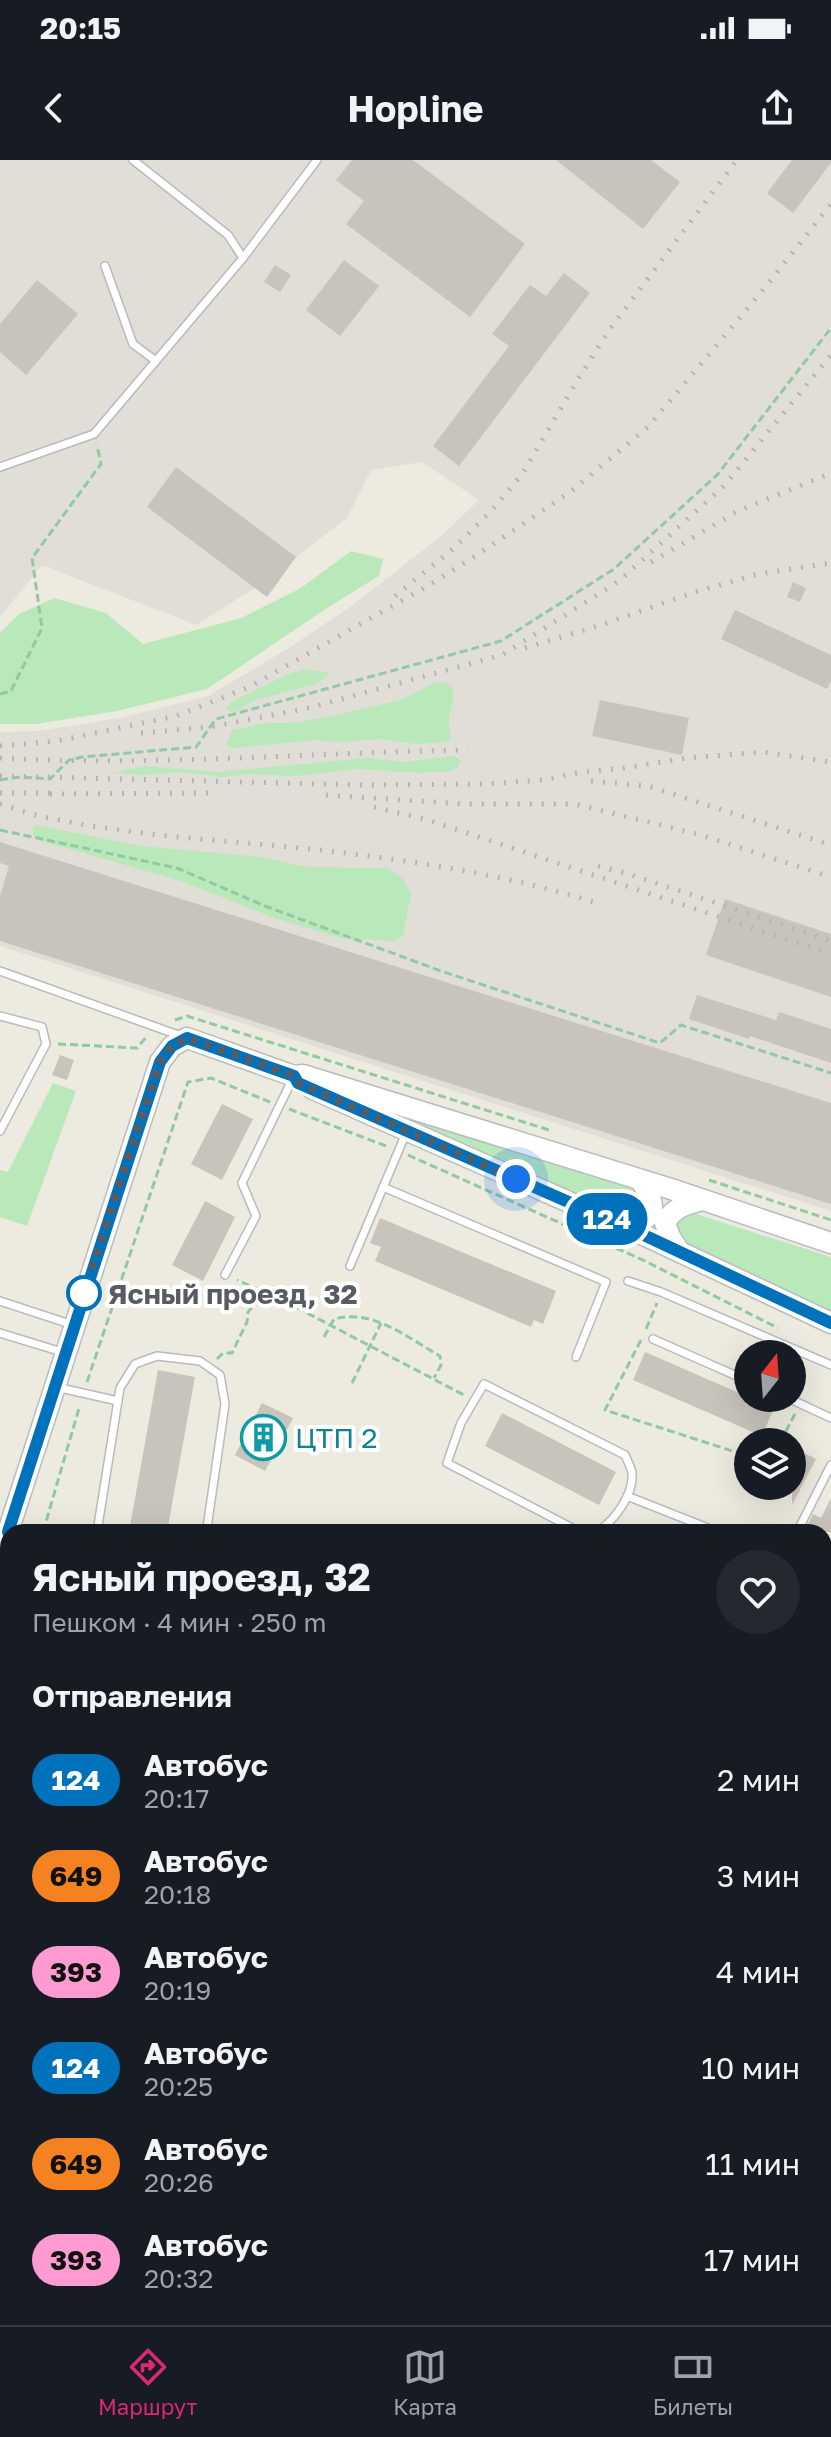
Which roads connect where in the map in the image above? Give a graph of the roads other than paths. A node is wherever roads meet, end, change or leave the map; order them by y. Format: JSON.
{"nodes":[{"id":1,"x":133,"y":160,"type":"edge"},
{"id":2,"x":317,"y":160,"type":"edge"},
{"id":3,"x":243,"y":258,"type":"junction"},
{"id":4,"x":105,"y":266,"type":"dead end"},
{"id":5,"x":156,"y":361,"type":"junction"},
{"id":6,"x":0,"y":467,"type":"edge"},
{"id":7,"x":0,"y":971,"type":"edge"},
{"id":8,"x":0,"y":1016,"type":"edge"},
{"id":9,"x":187,"y":1038,"type":"junction"},
{"id":10,"x":294,"y":1076,"type":"junction"},
{"id":11,"x":0,"y":1131,"type":"edge"},
{"id":12,"x":407,"y":1131,"type":"junction"},
{"id":13,"x":640,"y":1180,"type":"junction"},
{"id":14,"x":383,"y":1187,"type":"junction"},
{"id":15,"x":703,"y":1200,"type":"junction"},
{"id":16,"x":626,"y":1227,"type":"junction"},
{"id":17,"x":831,"y":1243,"type":"edge"},
{"id":18,"x":679,"y":1251,"type":"junction"},
{"id":19,"x":350,"y":1266,"type":"dead end"},
{"id":20,"x":225,"y":1275,"type":"road end"},
{"id":21,"x":628,"y":1281,"type":"dead end"},
{"id":22,"x":0,"y":1301,"type":"edge"},
{"id":23,"x":831,"y":1323,"type":"edge"},
{"id":24,"x":73,"y":1325,"type":"junction"},
{"id":25,"x":0,"y":1333,"type":"edge"},
{"id":26,"x":653,"y":1339,"type":"dead end"},
{"id":27,"x":65,"y":1353,"type":"junction"},
{"id":28,"x":576,"y":1357,"type":"dead end"},
{"id":29,"x":831,"y":1365,"type":"edge"},
{"id":30,"x":734,"y":1375,"type":"edge"},
{"id":31,"x":54,"y":1387,"type":"junction"},
{"id":32,"x":118,"y":1401,"type":"junction"},
{"id":33,"x":806,"y":1406,"type":"edge"},
{"id":34,"x":831,"y":1418,"type":"edge"},
{"id":35,"x":831,"y":1465,"type":"edge"},
{"id":36,"x":627,"y":1496,"type":"junction"},
{"id":37,"x":10,"y":1524,"type":"edge"},
{"id":38,"x":98,"y":1524,"type":"edge"},
{"id":39,"x":209,"y":1524,"type":"edge"},
{"id":40,"x":565,"y":1524,"type":"edge"},
{"id":41,"x":609,"y":1524,"type":"edge"},
{"id":42,"x":698,"y":1524,"type":"edge"},
{"id":43,"x":801,"y":1524,"type":"edge"}],
"edges":[{"from":1,"to":3,"type":"lane"},
{"from":2,"to":3,"type":"lane"},
{"from":3,"to":5,"type":"lane"},
{"from":4,"to":5,"type":"lane"},
{"from":5,"to":6,"type":"lane"},
{"from":7,"to":9,"type":"lane"},
{"from":8,"to":11,"type":"lane"},
{"from":9,"to":10,"type":"street"},
{"from":9,"to":24,"type":"street"},
{"from":10,"to":12,"type":"street"},
{"from":10,"to":13,"type":"street"},
{"from":10,"to":20,"type":"lane"},
{"from":12,"to":14,"type":"lane"},
{"from":12,"to":16,"type":"street"},
{"from":13,"to":15,"type":"street"},
{"from":13,"to":16,"type":"street"},
{"from":14,"to":19,"type":"lane"},
{"from":14,"to":28,"type":"lane"},
{"from":15,"to":17,"type":"street"},
{"from":15,"to":18,"type":"street"},
{"from":16,"to":18,"type":"street"},
{"from":18,"to":23,"type":"street"},
{"from":21,"to":29,"type":"lane"},
{"from":22,"to":24,"type":"lane"},
{"from":24,"to":27,"type":"street"},
{"from":25,"to":27,"type":"lane"},
{"from":26,"to":30,"type":"lane"},
{"from":27,"to":31,"type":"street"},
{"from":31,"to":32,"type":"lane"},
{"from":31,"to":37,"type":"street"},
{"from":32,"to":38,"type":"lane"},
{"from":32,"to":39,"type":"lane"},
{"from":33,"to":34,"type":"lane"},
{"from":35,"to":43,"type":"lane"},
{"from":36,"to":40,"type":"lane"},
{"from":36,"to":41,"type":"lane"},
{"from":36,"to":42,"type":"lane"}]}
